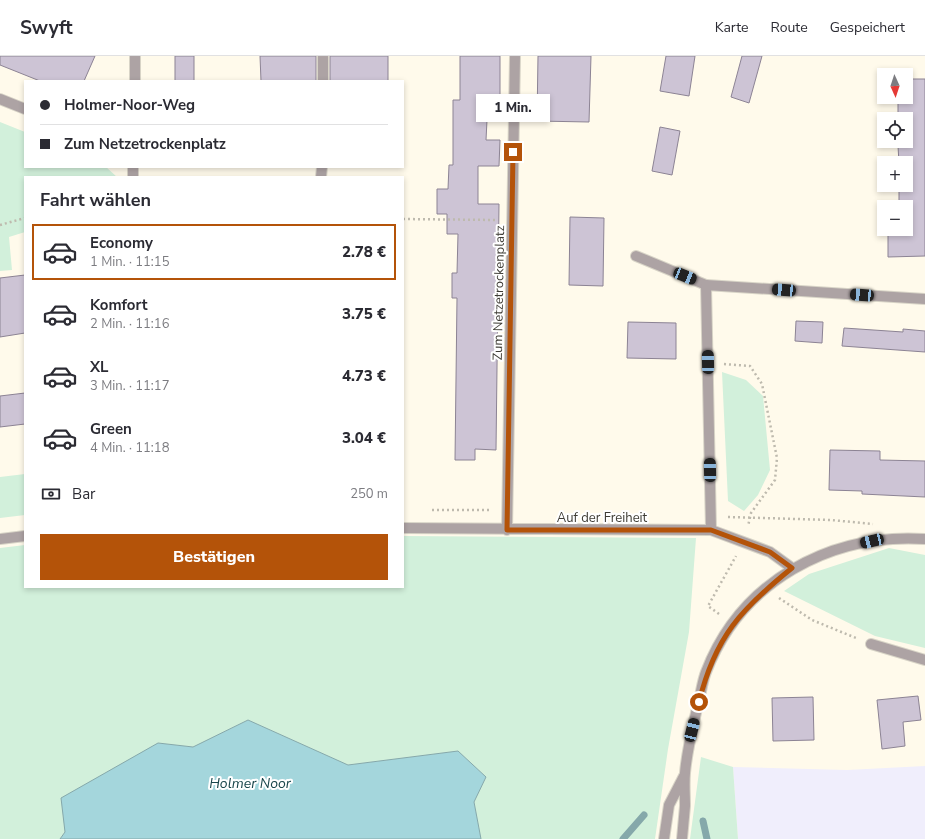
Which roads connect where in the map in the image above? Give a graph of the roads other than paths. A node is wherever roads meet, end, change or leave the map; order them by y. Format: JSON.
{"nodes":[{"id":1,"x":135,"y":56,"type":"edge"},
{"id":2,"x":323,"y":56,"type":"edge"},
{"id":3,"x":515,"y":56,"type":"edge"},
{"id":4,"x":135,"y":80,"type":"edge"},
{"id":5,"x":323,"y":80,"type":"edge"},
{"id":6,"x":0,"y":99,"type":"edge"},
{"id":7,"x":24,"y":109,"type":"edge"},
{"id":8,"x":636,"y":256,"type":"dead end"},
{"id":9,"x":706,"y":285,"type":"junction"},
{"id":10,"x":925,"y":299,"type":"edge"},
{"id":11,"x":404,"y":528,"type":"edge"},
{"id":12,"x":507,"y":530,"type":"junction"},
{"id":13,"x":711,"y":530,"type":"junction"},
{"id":14,"x":24,"y":536,"type":"edge"},
{"id":15,"x":0,"y":539,"type":"edge"},
{"id":16,"x":925,"y":539,"type":"edge"},
{"id":17,"x":792,"y":568,"type":"junction"},
{"id":18,"x":871,"y":644,"type":"road end"},
{"id":19,"x":925,"y":660,"type":"edge"},
{"id":20,"x":684,"y":774,"type":"junction"},
{"id":21,"x":664,"y":839,"type":"edge"},
{"id":22,"x":682,"y":839,"type":"edge"}],
"edges":[{"from":1,"to":4,"type":"street"},
{"from":2,"to":5,"type":"street"},
{"from":3,"to":12,"type":"street","name":"Zum Netzetrockenplatz"},
{"from":6,"to":7,"type":"street"},
{"from":8,"to":9,"type":"street"},
{"from":9,"to":10,"type":"street"},
{"from":9,"to":13,"type":"street"},
{"from":11,"to":12,"type":"street","name":"Auf der Freiheit"},
{"from":12,"to":13,"type":"street","name":"Auf der Freiheit"},
{"from":13,"to":17,"type":"street","name":"Auf der Freiheit"},
{"from":14,"to":15,"type":"street"},
{"from":16,"to":17,"type":"street"},
{"from":17,"to":20,"type":"street"},
{"from":18,"to":19,"type":"street"},
{"from":20,"to":21,"type":"street"},
{"from":20,"to":22,"type":"street"}]}
